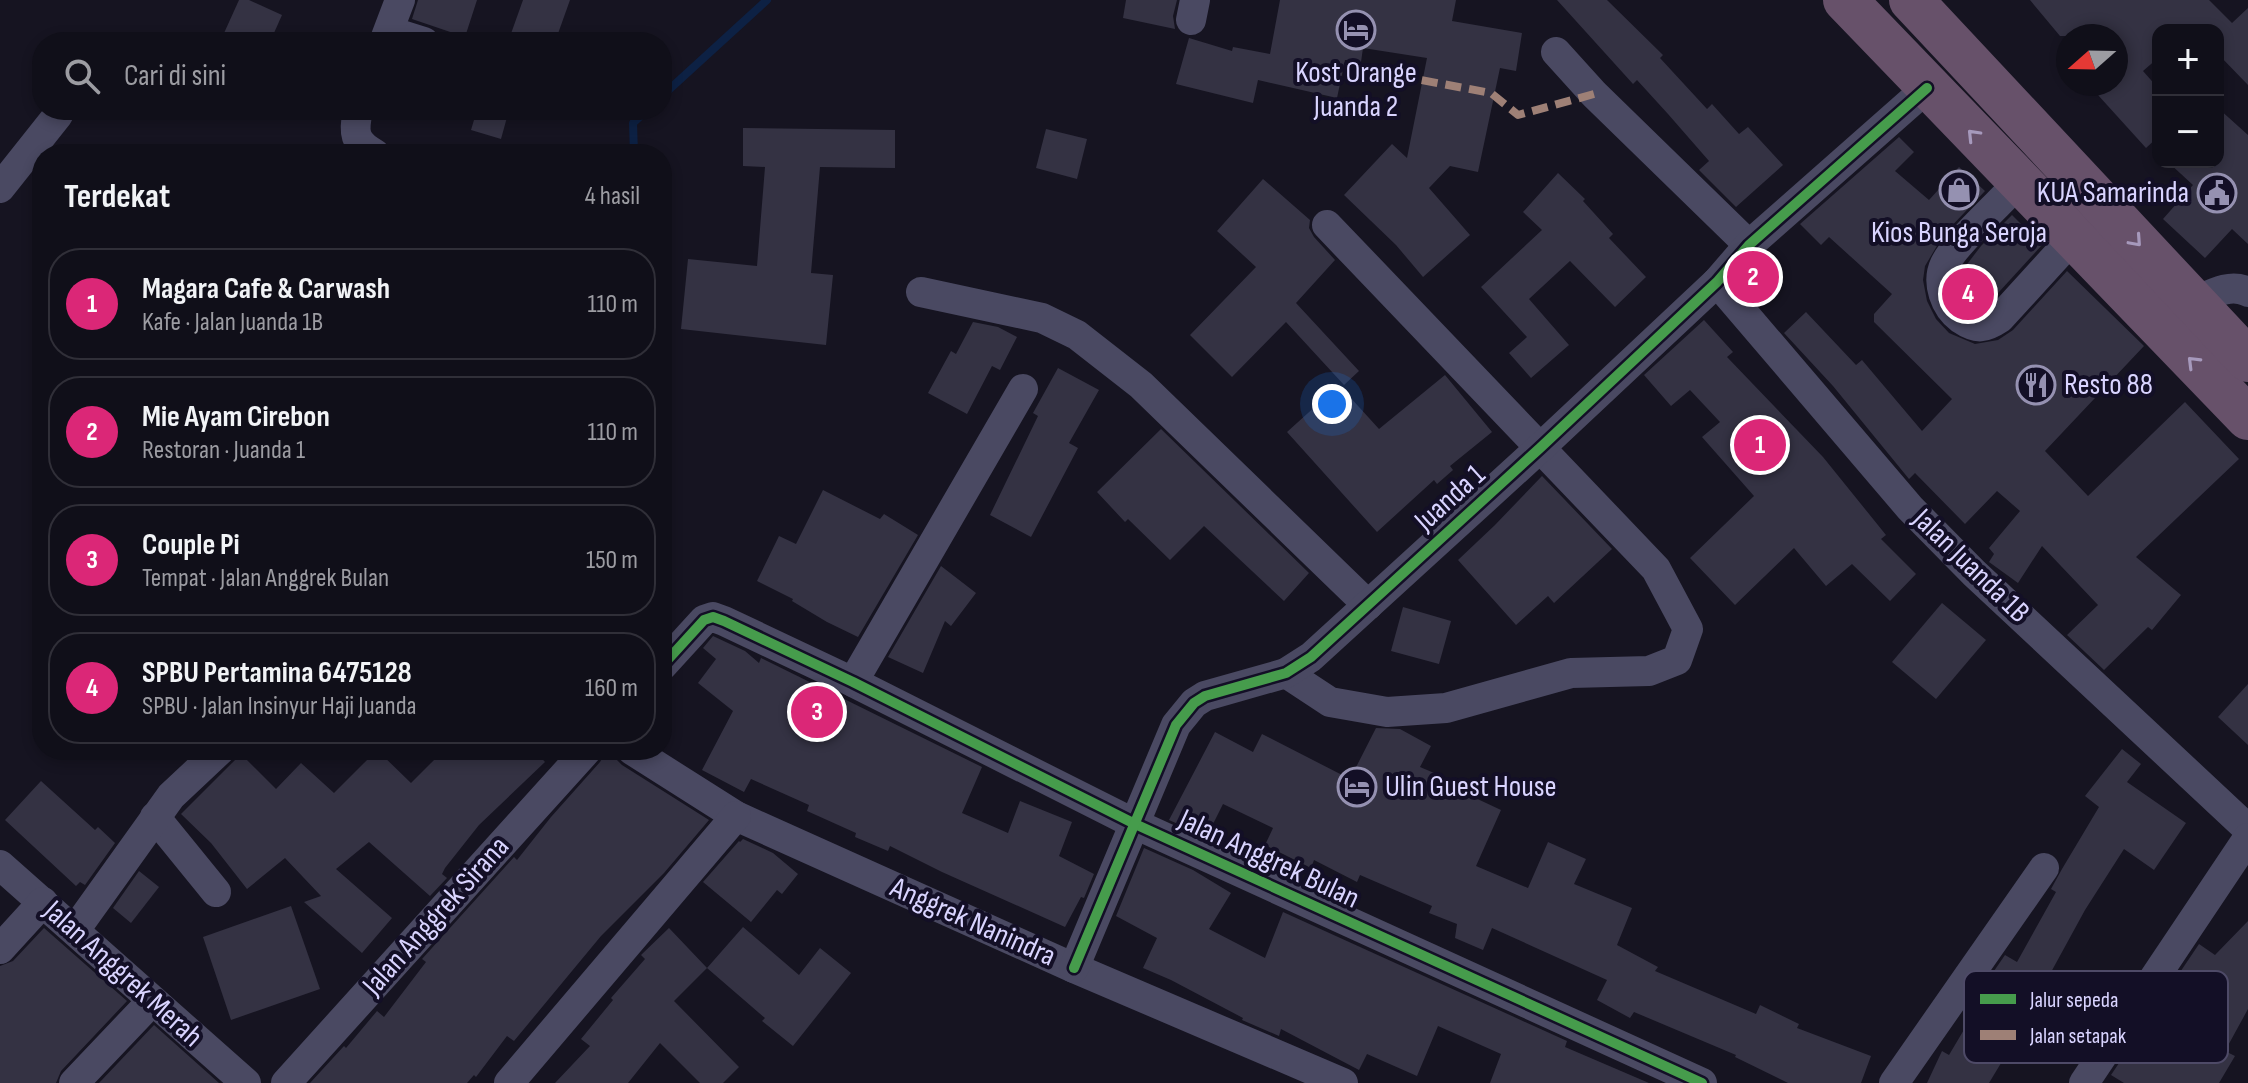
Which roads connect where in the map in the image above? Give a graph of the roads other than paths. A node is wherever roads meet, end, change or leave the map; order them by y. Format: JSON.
{"nodes":[{"id":1,"x":400,"y":0,"type":"edge"},
{"id":2,"x":1845,"y":0,"type":"edge"},
{"id":3,"x":1911,"y":0,"type":"edge"},
{"id":4,"x":389,"y":32,"type":"edge"},
{"id":5,"x":1556,"y":52,"type":"dead end"},
{"id":6,"x":1927,"y":88,"type":"junction"},
{"id":7,"x":54,"y":120,"type":"edge"},
{"id":8,"x":356,"y":120,"type":"edge"},
{"id":9,"x":35,"y":144,"type":"edge"},
{"id":10,"x":360,"y":144,"type":"edge"},
{"id":11,"x":32,"y":148,"type":"edge"},
{"id":12,"x":2019,"y":182,"type":"junction"},
{"id":13,"x":0,"y":188,"type":"edge"},
{"id":14,"x":1327,"y":225,"type":"dead end"},
{"id":15,"x":2073,"y":238,"type":"junction"},
{"id":16,"x":1749,"y":245,"type":"junction"},
{"id":17,"x":1717,"y":282,"type":"junction"},
{"id":18,"x":921,"y":292,"type":"dead end"},
{"id":19,"x":2248,"y":292,"type":"edge"},
{"id":20,"x":2178,"y":318,"type":"junction"},
{"id":21,"x":2248,"y":360,"type":"edge"},
{"id":22,"x":1023,"y":389,"type":"dead end"},
{"id":23,"x":2248,"y":418,"type":"edge"},
{"id":24,"x":1540,"y":448,"type":"junction"},
{"id":25,"x":1368,"y":605,"type":"junction"},
{"id":26,"x":672,"y":655,"type":"edge"},
{"id":27,"x":1286,"y":673,"type":"junction"},
{"id":28,"x":853,"y":682,"type":"junction"},
{"id":29,"x":209,"y":760,"type":"edge"},
{"id":30,"x":578,"y":760,"type":"edge"},
{"id":31,"x":648,"y":760,"type":"edge"},
{"id":32,"x":736,"y":816,"type":"junction"},
{"id":33,"x":155,"y":817,"type":"junction"},
{"id":34,"x":1135,"y":824,"type":"junction"},
{"id":35,"x":2248,"y":829,"type":"edge"},
{"id":36,"x":2248,"y":838,"type":"edge"},
{"id":37,"x":0,"y":865,"type":"edge"},
{"id":38,"x":2044,"y":868,"type":"dead end"},
{"id":39,"x":216,"y":892,"type":"dead end"},
{"id":40,"x":43,"y":902,"type":"junction"},
{"id":41,"x":75,"y":930,"type":"junction"},
{"id":42,"x":0,"y":949,"type":"edge"},
{"id":43,"x":1074,"y":968,"type":"junction"},
{"id":44,"x":1972,"y":971,"type":"edge"},
{"id":45,"x":2159,"y":971,"type":"edge"},
{"id":46,"x":1964,"y":983,"type":"edge"},
{"id":47,"x":152,"y":1001,"type":"junction"},
{"id":48,"x":2097,"y":1063,"type":"edge"},
{"id":49,"x":74,"y":1083,"type":"edge"},
{"id":50,"x":246,"y":1083,"type":"edge"},
{"id":51,"x":286,"y":1083,"type":"edge"},
{"id":52,"x":509,"y":1083,"type":"edge"},
{"id":53,"x":1343,"y":1083,"type":"edge"},
{"id":54,"x":1702,"y":1083,"type":"edge"},
{"id":55,"x":1894,"y":1083,"type":"edge"},
{"id":56,"x":2084,"y":1083,"type":"edge"}],
"edges":[{"from":1,"to":4,"type":"street"},
{"from":2,"to":6,"type":"highway"},
{"from":3,"to":20,"type":"highway","one_way":true},
{"from":5,"to":16,"type":"street"},
{"from":12,"to":6,"type":"highway","one_way":true},
{"from":6,"to":16,"type":"street","name":"Juanda 1"},
{"from":7,"to":9,"type":"street"},
{"from":8,"to":10,"type":"street"},
{"from":11,"to":13,"type":"street"},
{"from":12,"to":15,"type":"highway"},
{"from":12,"to":15,"type":"street"},
{"from":14,"to":24,"type":"street"},
{"from":15,"to":20,"type":"highway"},
{"from":16,"to":17,"type":"street","name":"Juanda 1"},
{"from":17,"to":24,"type":"street","name":"Juanda 1"},
{"from":17,"to":35,"type":"street","name":"Jalan Juanda 1B"},
{"from":18,"to":25,"type":"street"},
{"from":19,"to":20,"type":"street"},
{"from":20,"to":21,"type":"highway"},
{"from":23,"to":20,"type":"highway","one_way":true},
{"from":22,"to":28,"type":"street"},
{"from":24,"to":25,"type":"street","name":"Juanda 1"},
{"from":24,"to":27,"type":"street"},
{"from":25,"to":27,"type":"street","name":"Juanda 1"},
{"from":26,"to":28,"type":"street","name":"Jalan Anggrek Bulan"},
{"from":27,"to":34,"type":"street","name":"Juanda 1"},
{"from":28,"to":34,"type":"street","name":"Jalan Anggrek Bulan"},
{"from":29,"to":33,"type":"street"},
{"from":30,"to":51,"type":"street","name":"Jalan Anggrek Sirana"},
{"from":31,"to":32,"type":"street","name":"Anggrek Nanindra"},
{"from":32,"to":43,"type":"street","name":"Anggrek Nanindra"},
{"from":32,"to":52,"type":"street"},
{"from":33,"to":39,"type":"street"},
{"from":33,"to":41,"type":"street"},
{"from":34,"to":43,"type":"street","name":"Juanda 1"},
{"from":34,"to":54,"type":"street","name":"Jalan Anggrek Bulan"},
{"from":36,"to":45,"type":"street"},
{"from":37,"to":40,"type":"street","name":"Jalan Anggrek Merah"},
{"from":38,"to":44,"type":"street"},
{"from":40,"to":41,"type":"street","name":"Jalan Anggrek Merah"},
{"from":40,"to":42,"type":"street"},
{"from":41,"to":47,"type":"street","name":"Jalan Anggrek Merah"},
{"from":43,"to":53,"type":"street","name":"Anggrek Nanindra"},
{"from":46,"to":55,"type":"street"},
{"from":47,"to":49,"type":"street"},
{"from":47,"to":50,"type":"street","name":"Jalan Anggrek Merah"},
{"from":48,"to":56,"type":"street"}]}
